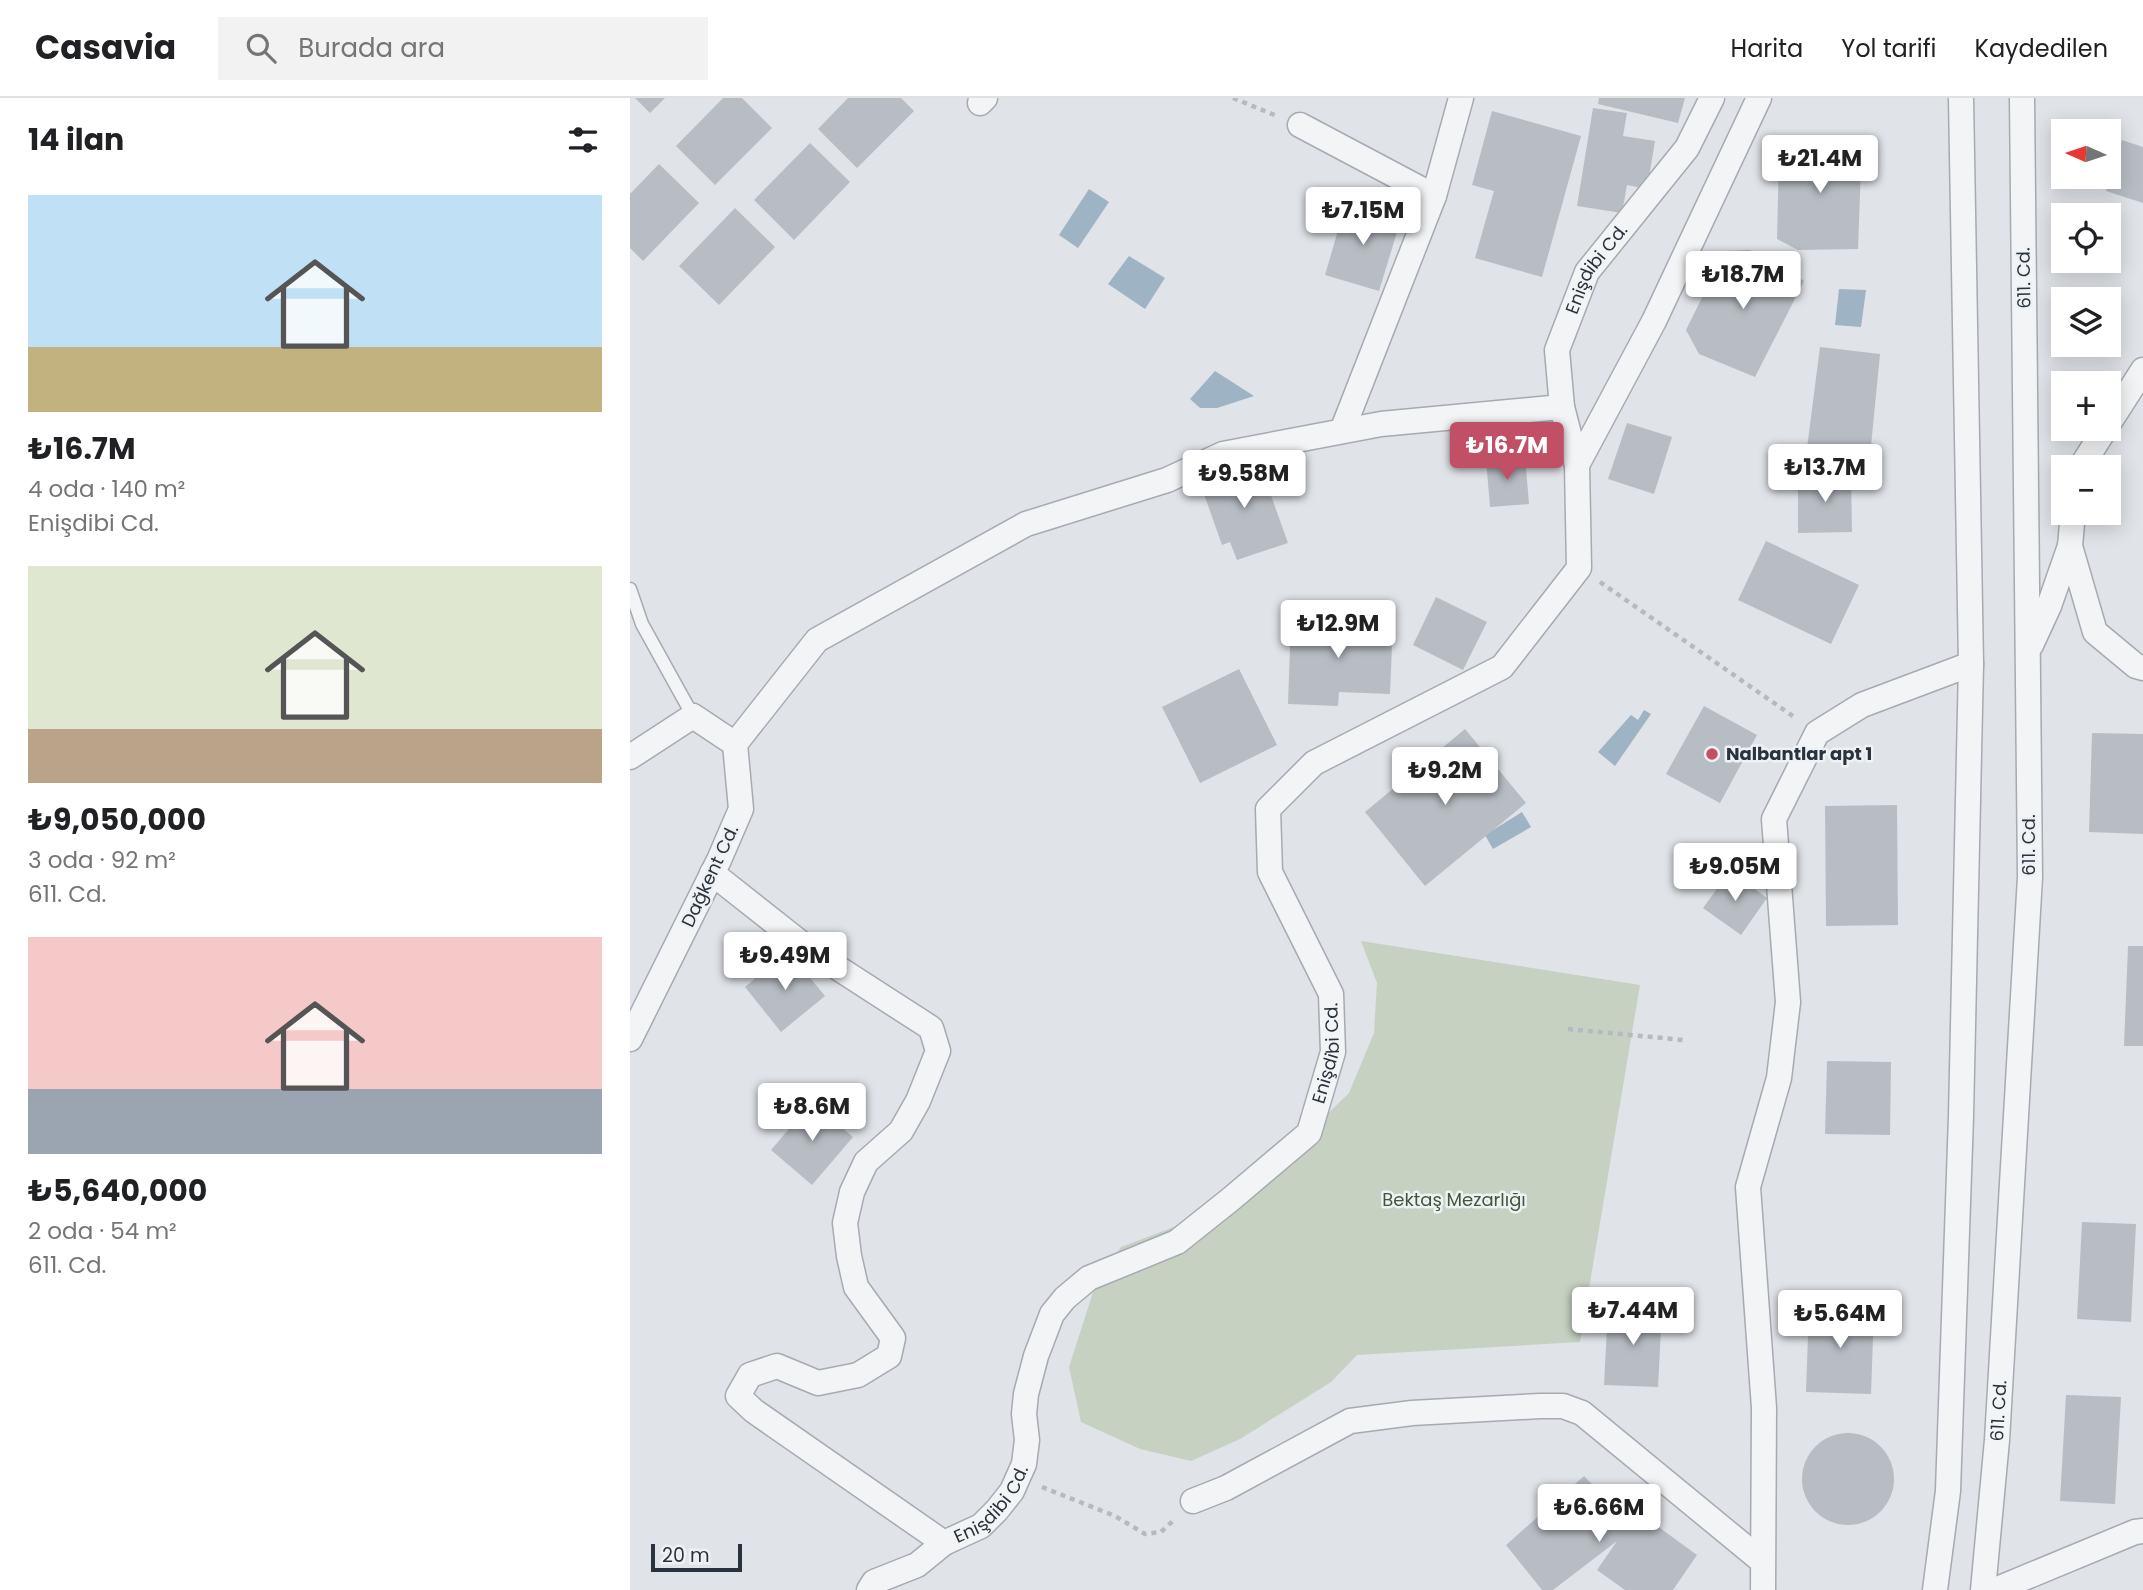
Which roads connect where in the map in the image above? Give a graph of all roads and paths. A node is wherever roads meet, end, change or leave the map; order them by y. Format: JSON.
{"nodes":[{"id":1,"x":1233,"y":98,"type":"edge"},
{"id":2,"x":1461,"y":98,"type":"edge"},
{"id":3,"x":1712,"y":98,"type":"edge"},
{"id":4,"x":1759,"y":98,"type":"edge"},
{"id":5,"x":1961,"y":98,"type":"edge"},
{"id":6,"x":2022,"y":98,"type":"edge"},
{"id":7,"x":1300,"y":125,"type":"joint"},
{"id":8,"x":1434,"y":196,"type":"junction"},
{"id":9,"x":2143,"y":370,"type":"edge"},
{"id":10,"x":2121,"y":405,"type":"edge"},
{"id":11,"x":1562,"y":407,"type":"junction"},
{"id":12,"x":1342,"y":431,"type":"junction"},
{"id":13,"x":1577,"y":465,"type":"junction"},
{"id":14,"x":2072,"y":525,"type":"edge"},
{"id":15,"x":2070,"y":545,"type":"junction"},
{"id":16,"x":1579,"y":568,"type":"junction"},
{"id":17,"x":630,"y":589,"type":"edge"},
{"id":18,"x":2027,"y":652,"type":"junction"},
{"id":19,"x":1972,"y":664,"type":"junction"},
{"id":20,"x":2143,"y":668,"type":"edge"},
{"id":21,"x":692,"y":716,"type":"junction"},
{"id":22,"x":1817,"y":733,"type":"junction"},
{"id":23,"x":735,"y":744,"type":"junction"},
{"id":24,"x":630,"y":757,"type":"edge"},
{"id":25,"x":712,"y":873,"type":"junction"},
{"id":26,"x":1568,"y":1029,"type":"dead end"},
{"id":27,"x":630,"y":1040,"type":"edge"},
{"id":28,"x":1683,"y":1040,"type":"dead end"},
{"id":29,"x":1018,"y":1477,"type":"junction"},
{"id":30,"x":1193,"y":1501,"type":"joint"},
{"id":31,"x":2143,"y":1531,"type":"edge"},
{"id":32,"x":944,"y":1543,"type":"junction"},
{"id":33,"x":1762,"y":1561,"type":"junction"},
{"id":34,"x":869,"y":1590,"type":"edge"},
{"id":35,"x":1763,"y":1590,"type":"edge"},
{"id":36,"x":1935,"y":1590,"type":"edge"},
{"id":37,"x":1983,"y":1590,"type":"edge"},
{"id":38,"x":1995,"y":1590,"type":"edge"}],
"edges":[{"from":1,"to":7,"type":"path"},
{"from":2,"to":8,"type":"street"},
{"from":3,"to":11,"type":"street","name":"Enişdibi Cd."},
{"from":4,"to":13,"type":"street","name":"Enişdibi Cd."},
{"from":5,"to":19,"type":"street"},
{"from":6,"to":18,"type":"street","name":"611. Cd."},
{"from":7,"to":8,"type":"street"},
{"from":8,"to":12,"type":"street"},
{"from":9,"to":10,"type":"street"},
{"from":11,"to":12,"type":"street"},
{"from":11,"to":13,"type":"street","name":"Enişdibi Cd."},
{"from":12,"to":23,"type":"street"},
{"from":13,"to":16,"type":"street","name":"Enişdibi Cd."},
{"from":14,"to":15,"type":"street"},
{"from":15,"to":18,"type":"street"},
{"from":15,"to":20,"type":"street"},
{"from":16,"to":22,"type":"path"},
{"from":16,"to":29,"type":"street","name":"Enişdibi Cd."},
{"from":17,"to":21,"type":"lane"},
{"from":18,"to":37,"type":"street","name":"611. Cd."},
{"from":19,"to":22,"type":"street"},
{"from":19,"to":36,"type":"street"},
{"from":21,"to":23,"type":"street"},
{"from":21,"to":24,"type":"street"},
{"from":22,"to":33,"type":"street"},
{"from":23,"to":25,"type":"street","name":"Dağkent Cd."},
{"from":25,"to":27,"type":"street","name":"Dağkent Cd."},
{"from":25,"to":32,"type":"street"},
{"from":26,"to":28,"type":"path"},
{"from":29,"to":30,"type":"path"},
{"from":29,"to":32,"type":"street","name":"Enişdibi Cd."},
{"from":30,"to":33,"type":"street"},
{"from":31,"to":38,"type":"street"},
{"from":32,"to":34,"type":"street","name":"Enişdibi Cd."},
{"from":33,"to":35,"type":"street"}]}
